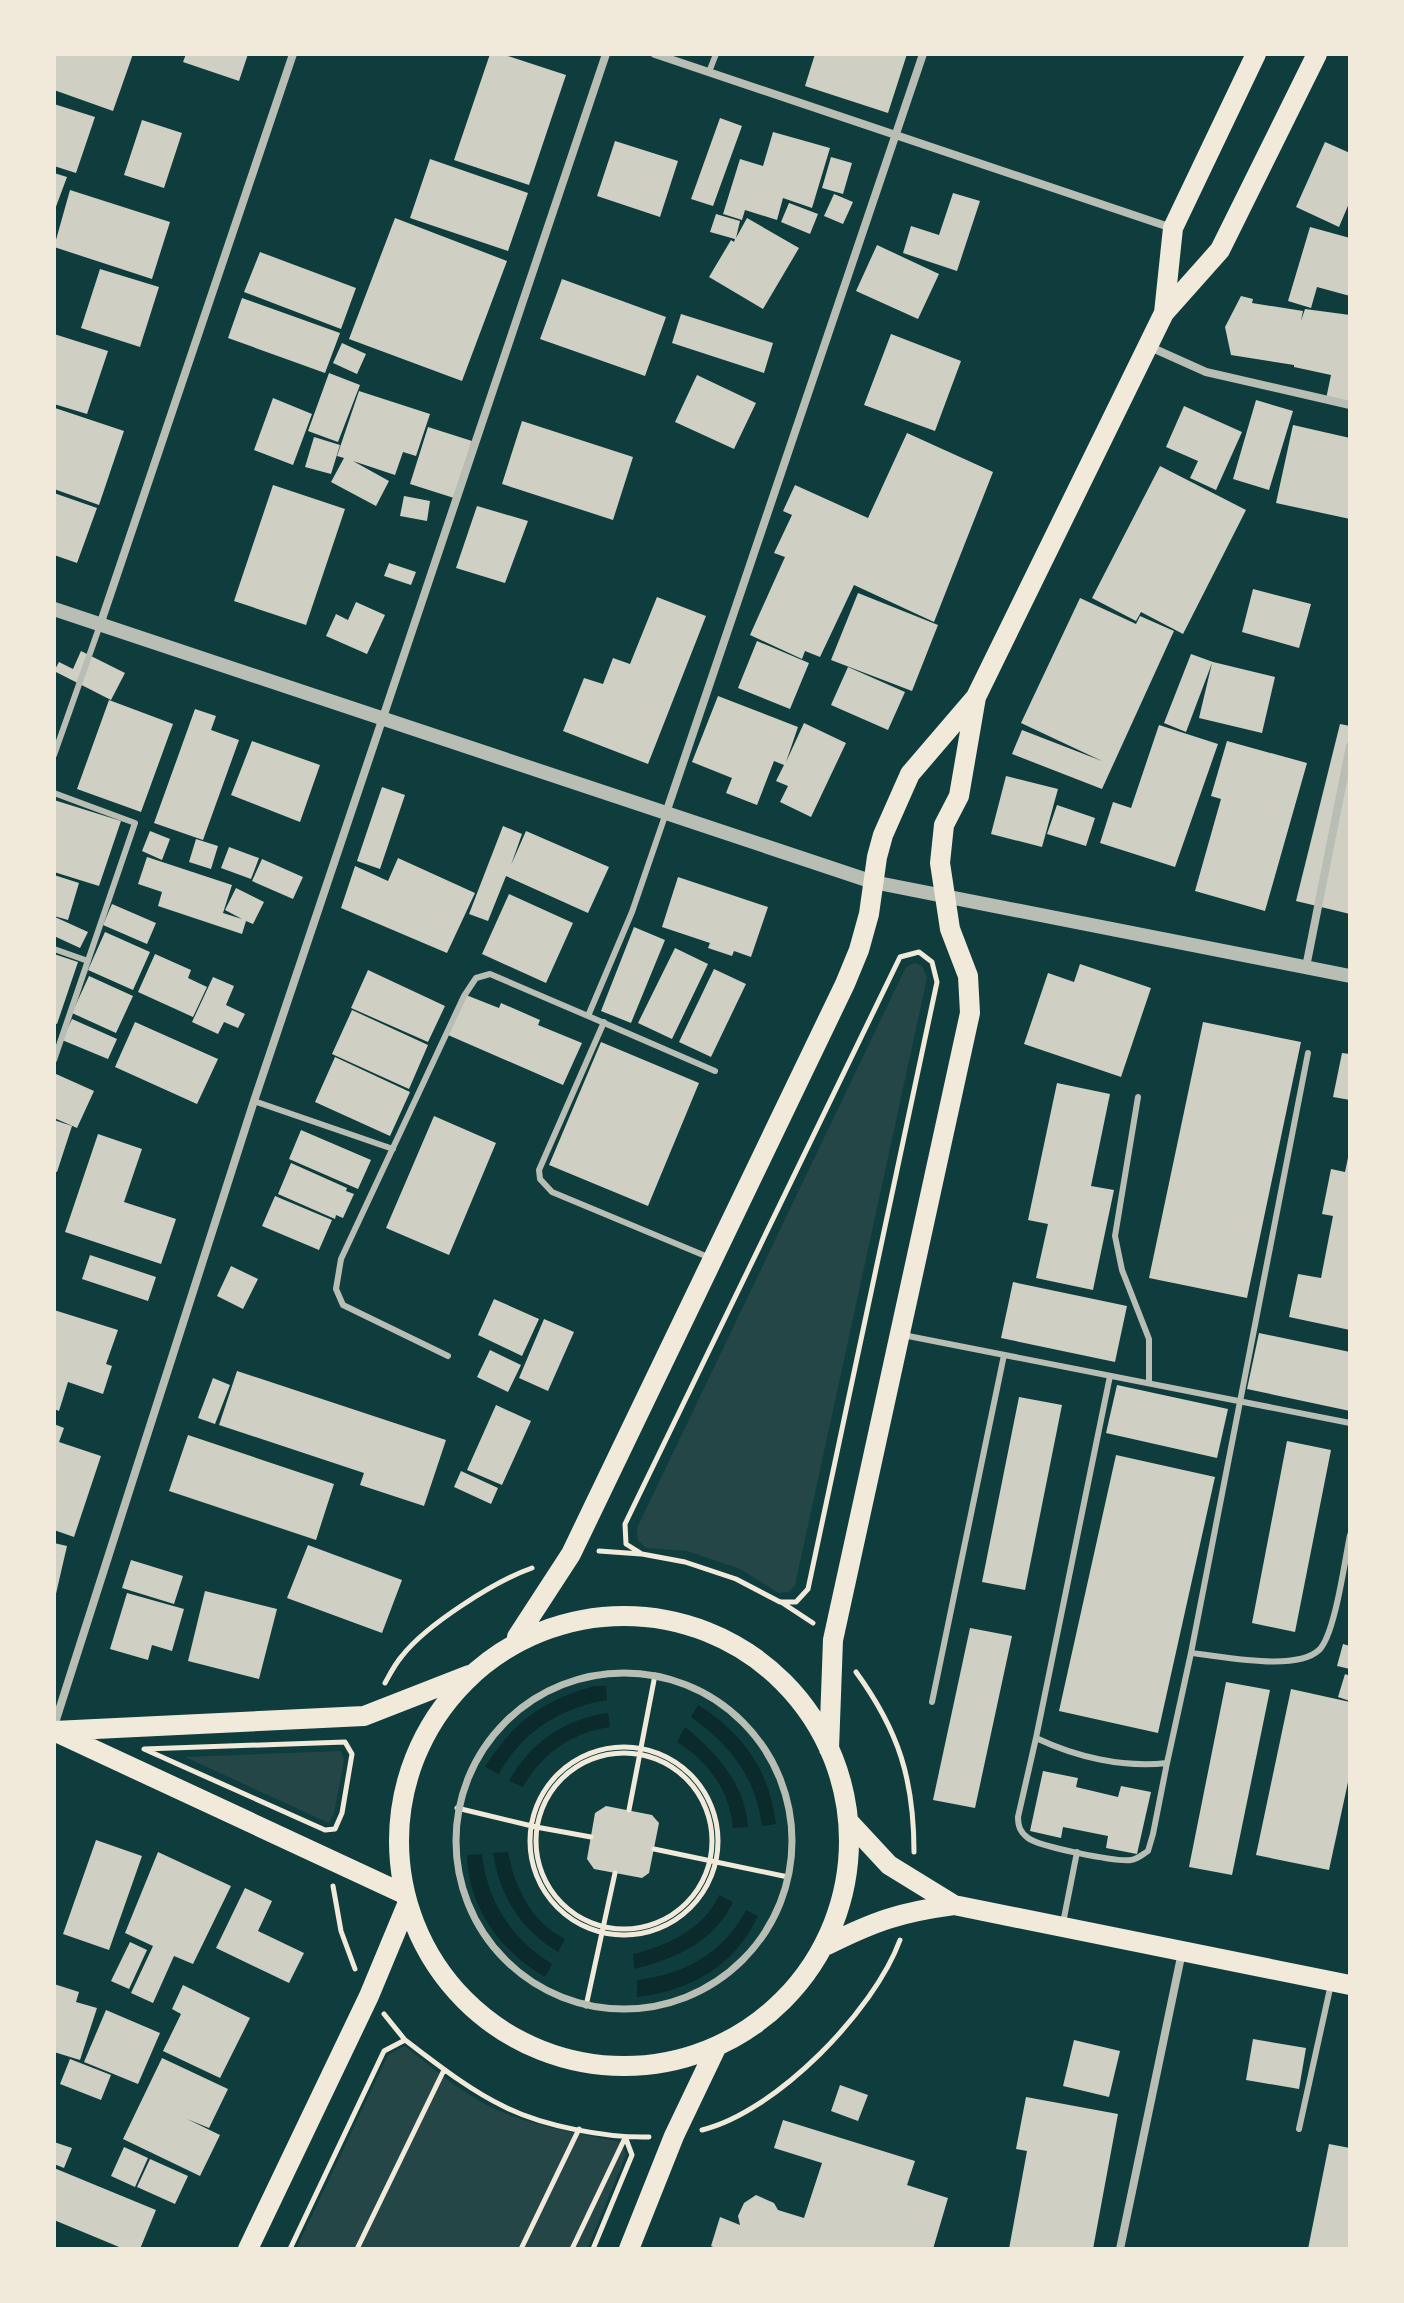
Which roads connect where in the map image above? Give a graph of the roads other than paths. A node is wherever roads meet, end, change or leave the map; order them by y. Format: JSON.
{"nodes":[{"id":1,"x":293,"y":54,"type":"edge"},
{"id":2,"x":606,"y":54,"type":"edge"},
{"id":3,"x":655,"y":54,"type":"edge"},
{"id":4,"x":716,"y":54,"type":"edge"},
{"id":5,"x":923,"y":54,"type":"edge"},
{"id":6,"x":1256,"y":54,"type":"edge"},
{"id":7,"x":1317,"y":54,"type":"edge"},
{"id":8,"x":709,"y":72,"type":"junction"},
{"id":9,"x":896,"y":135,"type":"junction"},
{"id":10,"x":1173,"y":228,"type":"junction"},
{"id":11,"x":1164,"y":313,"type":"junction"},
{"id":12,"x":1148,"y":346,"type":"junction"},
{"id":13,"x":1350,"y":405,"type":"edge"},
{"id":14,"x":54,"y":609,"type":"edge"},
{"id":15,"x":100,"y":625,"type":"junction"},
{"id":16,"x":976,"y":697,"type":"junction"},
{"id":17,"x":383,"y":718,"type":"junction"},
{"id":18,"x":1350,"y":746,"type":"edge"},
{"id":19,"x":54,"y":755,"type":"edge"},
{"id":20,"x":54,"y":793,"type":"edge"},
{"id":21,"x":666,"y":813,"type":"junction"},
{"id":22,"x":873,"y":882,"type":"junction"},
{"id":23,"x":944,"y":897,"type":"junction"},
{"id":24,"x":54,"y":949,"type":"edge"},
{"id":25,"x":88,"y":961,"type":"junction"},
{"id":26,"x":1306,"y":967,"type":"junction"},
{"id":27,"x":1350,"y":976,"type":"edge"},
{"id":28,"x":588,"y":1016,"type":"junction"},
{"id":29,"x":604,"y":1022,"type":"junction"},
{"id":30,"x":54,"y":1029,"type":"edge"},
{"id":31,"x":63,"y":1032,"type":"junction"},
{"id":32,"x":1308,"y":1053,"type":"dead end"},
{"id":33,"x":54,"y":1060,"type":"edge"},
{"id":34,"x":715,"y":1071,"type":"dead end"},
{"id":35,"x":1138,"y":1097,"type":"dead end"},
{"id":36,"x":254,"y":1101,"type":"junction"},
{"id":37,"x":393,"y":1149,"type":"junction"},
{"id":38,"x":711,"y":1259,"type":"junction"},
{"id":39,"x":899,"y":1334,"type":"junction"},
{"id":40,"x":1004,"y":1355,"type":"junction"},
{"id":41,"x":448,"y":1356,"type":"dead end"},
{"id":42,"x":1110,"y":1376,"type":"junction"},
{"id":43,"x":1149,"y":1383,"type":"junction"},
{"id":44,"x":1241,"y":1403,"type":"junction"},
{"id":45,"x":1350,"y":1423,"type":"edge"},
{"id":46,"x":1350,"y":1535,"type":"edge"},
{"id":47,"x":517,"y":1637,"type":"junction"},
{"id":48,"x":1191,"y":1653,"type":"junction"},
{"id":49,"x":472,"y":1674,"type":"junction"},
{"id":50,"x":932,"y":1702,"type":"dead end"},
{"id":51,"x":54,"y":1730,"type":"edge"},
{"id":52,"x":1036,"y":1738,"type":"junction"},
{"id":53,"x":829,"y":1749,"type":"junction"},
{"id":54,"x":1167,"y":1763,"type":"junction"},
{"id":55,"x":850,"y":1823,"type":"junction"},
{"id":56,"x":1077,"y":1852,"type":"junction"},
{"id":57,"x":404,"y":1900,"type":"junction"},
{"id":58,"x":954,"y":1905,"type":"junction"},
{"id":59,"x":1062,"y":1926,"type":"junction"},
{"id":60,"x":827,"y":1945,"type":"junction"},
{"id":61,"x":1182,"y":1951,"type":"junction"},
{"id":62,"x":1341,"y":1983,"type":"edge"},
{"id":63,"x":586,"y":2006,"type":"joint"},
{"id":64,"x":717,"y":2046,"type":"junction"},
{"id":65,"x":1299,"y":2129,"type":"dead end"},
{"id":66,"x":248,"y":2249,"type":"edge"},
{"id":67,"x":629,"y":2249,"type":"edge"},
{"id":68,"x":1120,"y":2249,"type":"edge"}],
"edges":[{"from":1,"to":15,"type":"street"},
{"from":2,"to":17,"type":"street"},
{"from":3,"to":8,"type":"street"},
{"from":4,"to":8,"type":"lane"},
{"from":5,"to":9,"type":"street"},
{"from":6,"to":10,"type":"main road"},
{"from":7,"to":11,"type":"main road"},
{"from":8,"to":9,"type":"street"},
{"from":9,"to":10,"type":"street"},
{"from":9,"to":21,"type":"street"},
{"from":10,"to":11,"type":"main road"},
{"from":11,"to":12,"type":"main road"},
{"from":12,"to":13,"type":"street"},
{"from":12,"to":16,"type":"main road"},
{"from":14,"to":15,"type":"street"},
{"from":15,"to":17,"type":"street"},
{"from":15,"to":19,"type":"lane"},
{"from":16,"to":22,"type":"main road"},
{"from":16,"to":23,"type":"main road"},
{"from":17,"to":21,"type":"street"},
{"from":17,"to":36,"type":"street"},
{"from":18,"to":26,"type":"street"},
{"from":20,"to":25,"type":"lane"},
{"from":21,"to":22,"type":"street"},
{"from":21,"to":28,"type":"lane"},
{"from":22,"to":23,"type":"street"},
{"from":22,"to":38,"type":"main road"},
{"from":23,"to":26,"type":"street"},
{"from":23,"to":39,"type":"main road"},
{"from":24,"to":25,"type":"lane"},
{"from":25,"to":31,"type":"lane"},
{"from":26,"to":27,"type":"street"},
{"from":28,"to":29,"type":"lane"},
{"from":28,"to":37,"type":"lane"},
{"from":29,"to":34,"type":"lane"},
{"from":29,"to":38,"type":"lane"},
{"from":30,"to":31,"type":"lane"},
{"from":31,"to":33,"type":"lane"},
{"from":32,"to":44,"type":"lane"},
{"from":35,"to":43,"type":"lane"},
{"from":36,"to":37,"type":"lane"},
{"from":36,"to":51,"type":"street"},
{"from":37,"to":41,"type":"lane"},
{"from":38,"to":47,"type":"main road"},
{"from":39,"to":40,"type":"lane"},
{"from":39,"to":53,"type":"main road"},
{"from":40,"to":42,"type":"lane"},
{"from":40,"to":50,"type":"lane"},
{"from":42,"to":43,"type":"lane"},
{"from":42,"to":52,"type":"lane"},
{"from":43,"to":44,"type":"lane"},
{"from":44,"to":45,"type":"lane"},
{"from":44,"to":48,"type":"lane"},
{"from":46,"to":48,"type":"lane"},
{"from":47,"to":49,"type":"main road"},
{"from":47,"to":53,"type":"main road"},
{"from":48,"to":54,"type":"lane"},
{"from":49,"to":51,"type":"main road"},
{"from":49,"to":57,"type":"main road"},
{"from":51,"to":57,"type":"main road"},
{"from":52,"to":54,"type":"lane"},
{"from":52,"to":56,"type":"lane"},
{"from":53,"to":55,"type":"main road"},
{"from":54,"to":56,"type":"lane"},
{"from":55,"to":58,"type":"main road"},
{"from":55,"to":60,"type":"main road"},
{"from":56,"to":59,"type":"lane"},
{"from":57,"to":64,"type":"main road"},
{"from":57,"to":66,"type":"main road"},
{"from":58,"to":59,"type":"main road"},
{"from":58,"to":60,"type":"main road"},
{"from":59,"to":61,"type":"main road"},
{"from":60,"to":64,"type":"main road"},
{"from":61,"to":62,"type":"main road"},
{"from":61,"to":68,"type":"street"},
{"from":62,"to":65,"type":"lane"},
{"from":63,"to":63,"type":"street"},
{"from":64,"to":67,"type":"main road"}]}
